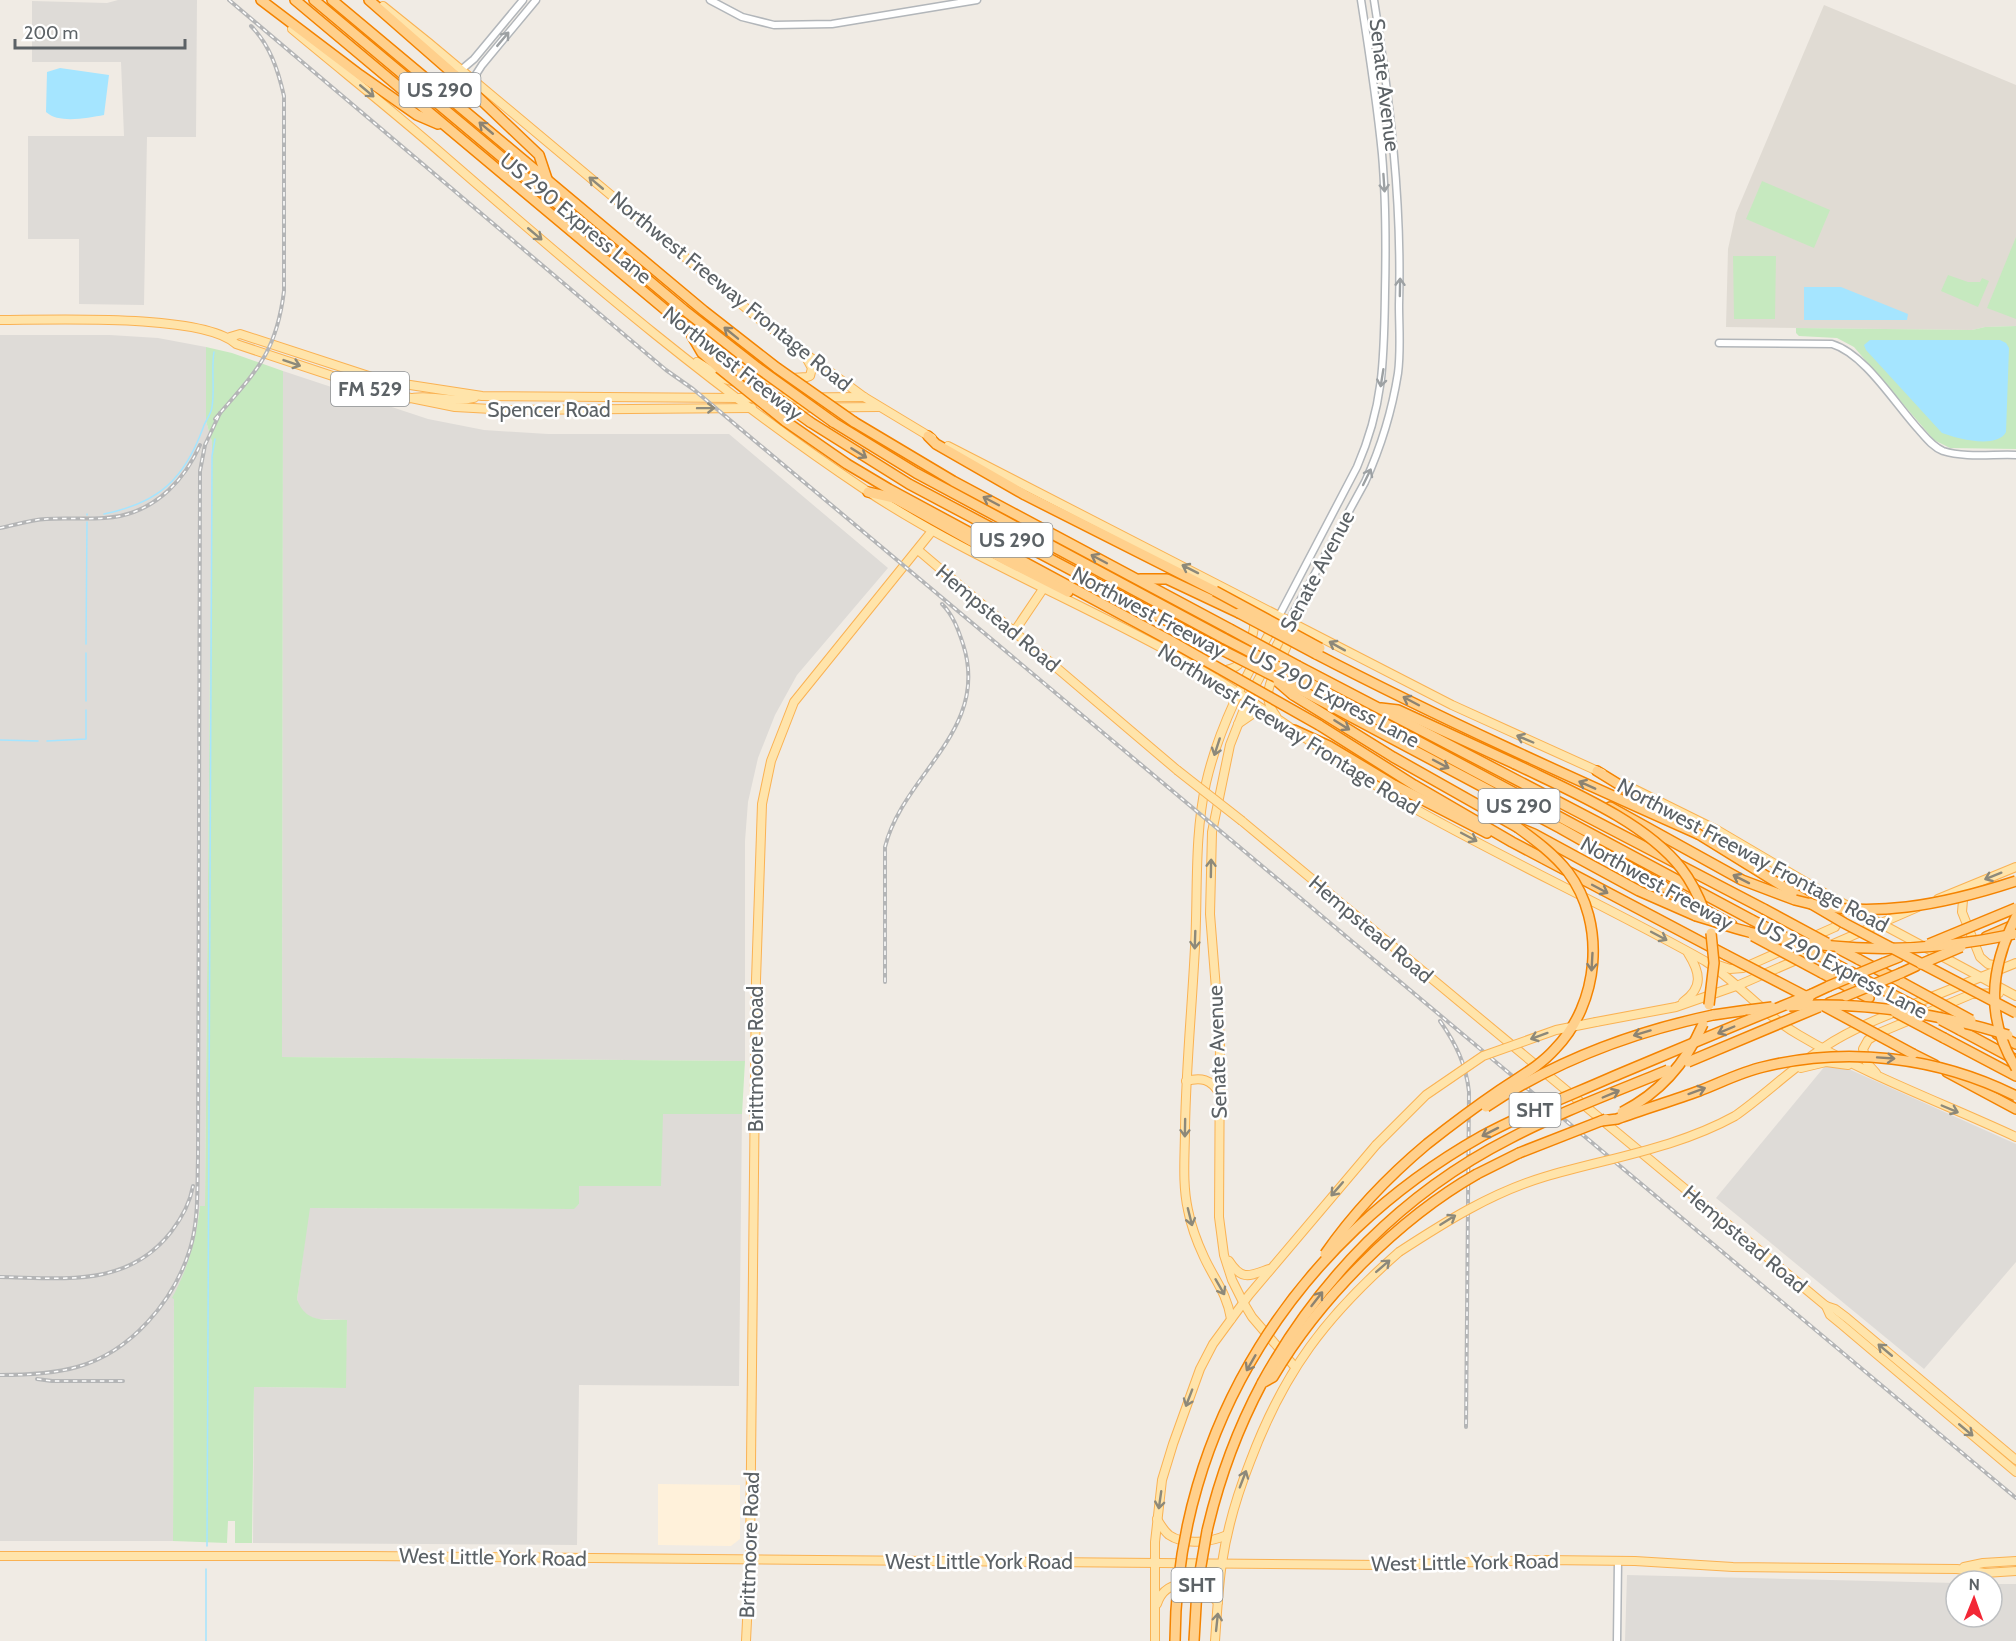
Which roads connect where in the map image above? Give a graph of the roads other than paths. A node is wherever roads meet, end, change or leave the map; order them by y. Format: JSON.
{"nodes":[{"id":1,"x":259,"y":0,"type":"edge"},
{"id":2,"x":295,"y":0,"type":"edge"},
{"id":3,"x":314,"y":0,"type":"edge"},
{"id":4,"x":332,"y":0,"type":"edge"},
{"id":5,"x":369,"y":0,"type":"edge"},
{"id":6,"x":374,"y":0,"type":"edge"},
{"id":7,"x":523,"y":0,"type":"edge"},
{"id":8,"x":536,"y":0,"type":"edge"},
{"id":9,"x":710,"y":0,"type":"edge"},
{"id":10,"x":977,"y":0,"type":"edge"},
{"id":11,"x":1360,"y":0,"type":"edge"},
{"id":12,"x":1374,"y":0,"type":"edge"},
{"id":13,"x":461,"y":70,"type":"junction"},
{"id":14,"x":473,"y":79,"type":"junction"},
{"id":15,"x":448,"y":128,"type":"junction"},
{"id":16,"x":547,"y":179,"type":"junction"},
{"id":17,"x":0,"y":320,"type":"edge"},
{"id":18,"x":690,"y":331,"type":"junction"},
{"id":19,"x":230,"y":338,"type":"junction"},
{"id":20,"x":1719,"y":343,"type":"dead end"},
{"id":21,"x":800,"y":351,"type":"junction"},
{"id":22,"x":677,"y":352,"type":"junction"},
{"id":23,"x":712,"y":379,"type":"junction"},
{"id":24,"x":384,"y":381,"type":"junction"},
{"id":25,"x":482,"y":396,"type":"junction"},
{"id":26,"x":864,"y":397,"type":"junction"},
{"id":27,"x":708,"y":398,"type":"junction"},
{"id":28,"x":737,"y":398,"type":"junction"},
{"id":29,"x":407,"y":399,"type":"junction"},
{"id":30,"x":880,"y":407,"type":"junction"},
{"id":31,"x":751,"y":408,"type":"junction"},
{"id":32,"x":928,"y":436,"type":"junction"},
{"id":33,"x":2016,"y":455,"type":"edge"},
{"id":34,"x":868,"y":492,"type":"junction"},
{"id":35,"x":932,"y":531,"type":"junction"},
{"id":36,"x":918,"y":550,"type":"junction"},
{"id":37,"x":1137,"y":579,"type":"junction"},
{"id":38,"x":1043,"y":589,"type":"junction"},
{"id":39,"x":1240,"y":595,"type":"junction"},
{"id":40,"x":1279,"y":616,"type":"junction"},
{"id":41,"x":1289,"y":621,"type":"junction"},
{"id":42,"x":1142,"y":625,"type":"junction"},
{"id":43,"x":1014,"y":632,"type":"junction"},
{"id":44,"x":1319,"y":636,"type":"junction"},
{"id":45,"x":1318,"y":651,"type":"junction"},
{"id":46,"x":1204,"y":672,"type":"junction"},
{"id":47,"x":1299,"y":683,"type":"junction"},
{"id":48,"x":1238,"y":692,"type":"junction"},
{"id":49,"x":1248,"y":699,"type":"junction"},
{"id":50,"x":1376,"y":708,"type":"junction"},
{"id":51,"x":1268,"y":713,"type":"junction"},
{"id":52,"x":1281,"y":722,"type":"junction"},
{"id":53,"x":1237,"y":724,"type":"junction"},
{"id":54,"x":1294,"y":730,"type":"junction"},
{"id":55,"x":1597,"y":771,"type":"junction"},
{"id":56,"x":1594,"y":804,"type":"junction"},
{"id":57,"x":1517,"y":827,"type":"junction"},
{"id":58,"x":1698,"y":834,"type":"junction"},
{"id":59,"x":1512,"y":842,"type":"junction"},
{"id":60,"x":2016,"y":867,"type":"edge"},
{"id":61,"x":2016,"y":881,"type":"edge"},
{"id":62,"x":1971,"y":885,"type":"junction"},
{"id":63,"x":1833,"y":898,"type":"junction"},
{"id":64,"x":2016,"y":908,"type":"edge"},
{"id":65,"x":2016,"y":917,"type":"edge"},
{"id":66,"x":1880,"y":924,"type":"junction"},
{"id":67,"x":2016,"y":924,"type":"edge"},
{"id":68,"x":2016,"y":934,"type":"edge"},
{"id":69,"x":1687,"y":951,"type":"junction"},
{"id":70,"x":1705,"y":961,"type":"junction"},
{"id":71,"x":2016,"y":963,"type":"edge"},
{"id":72,"x":2006,"y":968,"type":"junction"},
{"id":73,"x":1982,"y":978,"type":"junction"},
{"id":74,"x":1738,"y":985,"type":"junction"},
{"id":75,"x":2014,"y":995,"type":"edge"},
{"id":76,"x":1676,"y":1007,"type":"junction"},
{"id":77,"x":2016,"y":1015,"type":"edge"},
{"id":78,"x":2016,"y":1038,"type":"edge"},
{"id":79,"x":2016,"y":1044,"type":"edge"},
{"id":80,"x":1822,"y":1048,"type":"junction"},
{"id":81,"x":1863,"y":1057,"type":"junction"},
{"id":82,"x":2016,"y":1060,"type":"edge"},
{"id":83,"x":1858,"y":1066,"type":"junction"},
{"id":84,"x":2016,"y":1068,"type":"edge"},
{"id":85,"x":1791,"y":1072,"type":"junction"},
{"id":86,"x":1878,"y":1076,"type":"junction"},
{"id":87,"x":2016,"y":1076,"type":"edge"},
{"id":88,"x":1186,"y":1081,"type":"junction"},
{"id":89,"x":1220,"y":1094,"type":"junction"},
{"id":90,"x":2016,"y":1096,"type":"edge"},
{"id":91,"x":2016,"y":1110,"type":"edge"},
{"id":92,"x":1601,"y":1121,"type":"junction"},
{"id":93,"x":2016,"y":1137,"type":"edge"},
{"id":94,"x":1372,"y":1198,"type":"junction"},
{"id":95,"x":1224,"y":1255,"type":"junction"},
{"id":96,"x":1270,"y":1268,"type":"junction"},
{"id":97,"x":1307,"y":1279,"type":"junction"},
{"id":98,"x":1243,"y":1302,"type":"junction"},
{"id":99,"x":1826,"y":1306,"type":"junction"},
{"id":100,"x":1231,"y":1318,"type":"junction"},
{"id":101,"x":1295,"y":1367,"type":"junction"},
{"id":102,"x":1262,"y":1383,"type":"junction"},
{"id":103,"x":2016,"y":1460,"type":"edge"},
{"id":104,"x":2016,"y":1472,"type":"edge"},
{"id":105,"x":1157,"y":1519,"type":"junction"},
{"id":106,"x":1227,"y":1535,"type":"junction"},
{"id":107,"x":0,"y":1556,"type":"edge"},
{"id":108,"x":750,"y":1560,"type":"junction"},
{"id":109,"x":1618,"y":1561,"type":"junction"},
{"id":110,"x":2016,"y":1562,"type":"edge"},
{"id":111,"x":1154,"y":1563,"type":"junction"},
{"id":112,"x":1222,"y":1563,"type":"junction"},
{"id":113,"x":1957,"y":1569,"type":"joint"},
{"id":114,"x":1218,"y":1602,"type":"junction"},
{"id":115,"x":1155,"y":1610,"type":"junction"},
{"id":116,"x":746,"y":1641,"type":"edge"},
{"id":117,"x":1155,"y":1641,"type":"edge"},
{"id":118,"x":1175,"y":1641,"type":"edge"},
{"id":119,"x":1194,"y":1641,"type":"edge"},
{"id":120,"x":1215,"y":1641,"type":"edge"},
{"id":121,"x":1617,"y":1641,"type":"edge"}],
"edges":[{"from":1,"to":15,"type":"highway"},
{"from":1,"to":22,"type":"main road","name":"Northwest Freeway Frontage Road","one_way":true},
{"from":2,"to":15,"type":"highway","name":"Northwest Freeway","number":"US 290"},
{"from":3,"to":47,"type":"highway","name":"US 290 Express Lane","bridge":true},
{"from":16,"to":4,"type":"highway","name":"Northwest Freeway","number":"US 290","one_way":true},
{"from":5,"to":16,"type":"highway"},
{"from":6,"to":13,"type":"main road","name":"Northwest Freeway Frontage Road"},
{"from":7,"to":13,"type":"street"},
{"from":14,"to":8,"type":"street","one_way":true},
{"from":9,"to":10,"type":"street"},
{"from":11,"to":40,"type":"street","name":"Senate Avenue","one_way":true},
{"from":41,"to":12,"type":"street","name":"Senate Avenue","one_way":true},
{"from":13,"to":14,"type":"main road","name":"Northwest Freeway Frontage Road"},
{"from":21,"to":14,"type":"main road","name":"Northwest Freeway Frontage Road","one_way":true},
{"from":15,"to":18,"type":"highway","name":"Northwest Freeway","number":"US 290"},
{"from":37,"to":16,"type":"highway","name":"Northwest Freeway","number":"US 290","one_way":true,"bridge":true},
{"from":17,"to":19,"type":"main road","name":"Spencer Road","number":"FM 529"},
{"from":18,"to":42,"type":"highway","bridge":true},
{"from":18,"to":47,"type":"highway","name":"Northwest Freeway","number":"US 290","one_way":true,"bridge":true},
{"from":19,"to":24,"type":"main road","name":"Spencer Road","number":"FM 529"},
{"from":19,"to":29,"type":"main road","name":"Spencer Road","number":"FM 529","one_way":true},
{"from":20,"to":33,"type":"street"},
{"from":21,"to":22,"type":"main road"},
{"from":21,"to":26,"type":"main road","name":"Northwest Freeway Frontage Road"},
{"from":22,"to":23,"type":"main road","name":"Northwest Freeway Frontage Road"},
{"from":23,"to":27,"type":"main road"},
{"from":23,"to":28,"type":"main road","name":"Northwest Freeway Frontage Road"},
{"from":24,"to":25,"type":"main road","name":"Spencer Road","number":"FM 529"},
{"from":24,"to":29,"type":"main road"},
{"from":25,"to":27,"type":"main road","name":"Spencer Road","number":"FM 529"},
{"from":25,"to":29,"type":"main road"},
{"from":26,"to":28,"type":"main road","name":"Spencer Road","number":"FM 529"},
{"from":26,"to":30,"type":"main road","name":"Northwest Freeway Frontage Road"},
{"from":27,"to":28,"type":"main road","name":"Spencer Road","number":"FM 529"},
{"from":28,"to":31,"type":"main road","name":"Northwest Freeway Frontage Road"},
{"from":29,"to":31,"type":"main road","name":"Spencer Road","number":"FM 529","one_way":true},
{"from":30,"to":31,"type":"main road","name":"Spencer Road","number":"FM 529"},
{"from":30,"to":32,"type":"main road","name":"Northwest Freeway Frontage Road"},
{"from":31,"to":34,"type":"main road","name":"Northwest Freeway Frontage Road"},
{"from":39,"to":32,"type":"main road","name":"Northwest Freeway Frontage Road","one_way":true},
{"from":32,"to":45,"type":"highway","bridge":true},
{"from":34,"to":35,"type":"main road","name":"Northwest Freeway Frontage Road"},
{"from":34,"to":42,"type":"highway"},
{"from":35,"to":36,"type":"main road","name":"Brittmoore Road"},
{"from":35,"to":38,"type":"main road","name":"Northwest Freeway Frontage Road"},
{"from":36,"to":43,"type":"main road","name":"Hempstead Road"},
{"from":36,"to":108,"type":"main road","name":"Brittmoore Road"},
{"from":37,"to":45,"type":"highway","bridge":true},
{"from":37,"to":47,"type":"highway","name":"Northwest Freeway","number":"US 290","bridge":true},
{"from":38,"to":43,"type":"main road"},
{"from":38,"to":46,"type":"main road","name":"Northwest Freeway Frontage Road"},
{"from":39,"to":40,"type":"main road","name":"Northwest Freeway Frontage Road"},
{"from":39,"to":46,"type":"main road"},
{"from":40,"to":41,"type":"main road","name":"Northwest Freeway Frontage Road"},
{"from":40,"to":48,"type":"main road","name":"Senate Avenue"},
{"from":41,"to":44,"type":"main road","name":"Northwest Freeway Frontage Road"},
{"from":41,"to":49,"type":"main road","name":"Senate Avenue"},
{"from":42,"to":59,"type":"highway","bridge":true},
{"from":43,"to":99,"type":"main road","name":"Hempstead Road","bridge":true},
{"from":44,"to":52,"type":"main road"},
{"from":55,"to":44,"type":"main road","name":"Northwest Freeway Frontage Road","one_way":true},
{"from":58,"to":45,"type":"highway","one_way":true},
{"from":46,"to":48,"type":"main road","name":"Northwest Freeway Frontage Road"},
{"from":47,"to":50,"type":"highway","name":"Northwest Freeway","number":"US 290"},
{"from":47,"to":57,"type":"highway","one_way":true},
{"from":47,"to":82,"type":"highway","name":"US 290 Express Lane","bridge":true},
{"from":47,"to":87,"type":"highway","name":"Northwest Freeway","number":"US 290","one_way":true,"bridge":true},
{"from":48,"to":49,"type":"main road","name":"Northwest Freeway Frontage Road"},
{"from":48,"to":88,"type":"main road","name":"Senate Avenue","one_way":true},
{"from":49,"to":51,"type":"main road","name":"Northwest Freeway Frontage Road"},
{"from":49,"to":53,"type":"main road","name":"Senate Avenue"},
{"from":50,"to":56,"type":"highway","bridge":true},
{"from":50,"to":79,"type":"highway","name":"Northwest Freeway","number":"US 290","bridge":true},
{"from":51,"to":52,"type":"main road","name":"Northwest Freeway Frontage Road"},
{"from":51,"to":53,"type":"main road"},
{"from":52,"to":54,"type":"main road","name":"Northwest Freeway Frontage Road"},
{"from":89,"to":53,"type":"main road","name":"Senate Avenue","one_way":true},
{"from":54,"to":59,"type":"highway"},
{"from":54,"to":69,"type":"main road","name":"Northwest Freeway Frontage Road","one_way":true},
{"from":55,"to":58,"type":"highway"},
{"from":55,"to":63,"type":"main road","name":"Northwest Freeway Frontage Road"},
{"from":61,"to":56,"type":"highway","one_way":true,"bridge":true},
{"from":56,"to":92,"type":"highway","bridge":true},
{"from":57,"to":68,"type":"highway","bridge":true},
{"from":57,"to":94,"type":"highway","one_way":true,"bridge":true},
{"from":58,"to":77,"type":"highway","bridge":true},
{"from":59,"to":91,"type":"highway","one_way":true,"bridge":true},
{"from":60,"to":62,"type":"main road","one_way":true},
{"from":62,"to":66,"type":"main road"},
{"from":62,"to":72,"type":"main road"},
{"from":63,"to":66,"type":"main road","name":"Northwest Freeway Frontage Road"},
{"from":63,"to":70,"type":"main road"},
{"from":64,"to":97,"type":"highway","number":"SHT","one_way":true,"bridge":true},
{"from":65,"to":84,"type":"highway","bridge":true},
{"from":66,"to":73,"type":"main road","name":"Northwest Freeway Frontage Road"},
{"from":66,"to":74,"type":"main road"},
{"from":102,"to":67,"type":"highway","number":"SHT","one_way":true,"bridge":true},
{"from":69,"to":70,"type":"main road","name":"Northwest Freeway Frontage Road"},
{"from":69,"to":76,"type":"main road"},
{"from":70,"to":74,"type":"main road","name":"Northwest Freeway Frontage Road"},
{"from":71,"to":72,"type":"main road"},
{"from":72,"to":73,"type":"main road"},
{"from":73,"to":75,"type":"main road","name":"Northwest Freeway Frontage Road"},
{"from":73,"to":80,"type":"main road"},
{"from":74,"to":76,"type":"main road"},
{"from":74,"to":80,"type":"main road","name":"Northwest Freeway Frontage Road"},
{"from":75,"to":81,"type":"main road"},
{"from":76,"to":96,"type":"main road","one_way":true,"bridge":true},
{"from":78,"to":94,"type":"highway","one_way":true,"bridge":true},
{"from":80,"to":83,"type":"main road","name":"Northwest Freeway Frontage Road"},
{"from":80,"to":85,"type":"main road"},
{"from":81,"to":86,"type":"main road"},
{"from":81,"to":90,"type":"highway","one_way":true,"bridge":true},
{"from":92,"to":81,"type":"highway","one_way":true,"bridge":true},
{"from":83,"to":85,"type":"main road"},
{"from":83,"to":86,"type":"main road","name":"Northwest Freeway Frontage Road"},
{"from":101,"to":85,"type":"main road","one_way":true,"bridge":true},
{"from":86,"to":93,"type":"main road","name":"Northwest Freeway Frontage Road","one_way":true},
{"from":88,"to":89,"type":"main road"},
{"from":88,"to":100,"type":"main road","name":"Senate Avenue","one_way":true},
{"from":89,"to":95,"type":"main road","name":"Senate Avenue"},
{"from":92,"to":102,"type":"highway","bridge":true},
{"from":94,"to":97,"type":"highway","bridge":true},
{"from":95,"to":96,"type":"main road"},
{"from":95,"to":98,"type":"main road","name":"Senate Avenue"},
{"from":96,"to":98,"type":"main road"},
{"from":97,"to":118,"type":"highway","number":"SHT","one_way":true,"bridge":true},
{"from":98,"to":100,"type":"main road"},
{"from":98,"to":101,"type":"main road","name":"Senate Avenue"},
{"from":103,"to":99,"type":"main road","name":"Hempstead Road","one_way":true},
{"from":99,"to":104,"type":"main road","name":"Hempstead Road","one_way":true},
{"from":100,"to":105,"type":"main road","one_way":true},
{"from":106,"to":101,"type":"main road","one_way":true},
{"from":102,"to":119,"type":"highway","number":"SHT","bridge":true},
{"from":105,"to":106,"type":"main road"},
{"from":105,"to":111,"type":"main road"},
{"from":106,"to":112,"type":"main road"},
{"from":107,"to":108,"type":"main road","name":"West Little York Road"},
{"from":108,"to":111,"type":"main road","name":"West Little York Road"},
{"from":108,"to":116,"type":"main road","name":"Brittmoore Road"},
{"from":109,"to":112,"type":"main road","name":"West Little York Road"},
{"from":109,"to":113,"type":"main road","name":"West Little York Road"},
{"from":109,"to":121,"type":"street"},
{"from":110,"to":113,"type":"main road","name":"West Little York Road"},
{"from":111,"to":112,"type":"main road","name":"West Little York Road"},
{"from":111,"to":115,"type":"main road"},
{"from":112,"to":114,"type":"main road"},
{"from":114,"to":115,"type":"main road"},
{"from":120,"to":114,"type":"main road","one_way":true},
{"from":115,"to":117,"type":"main road"}]}
